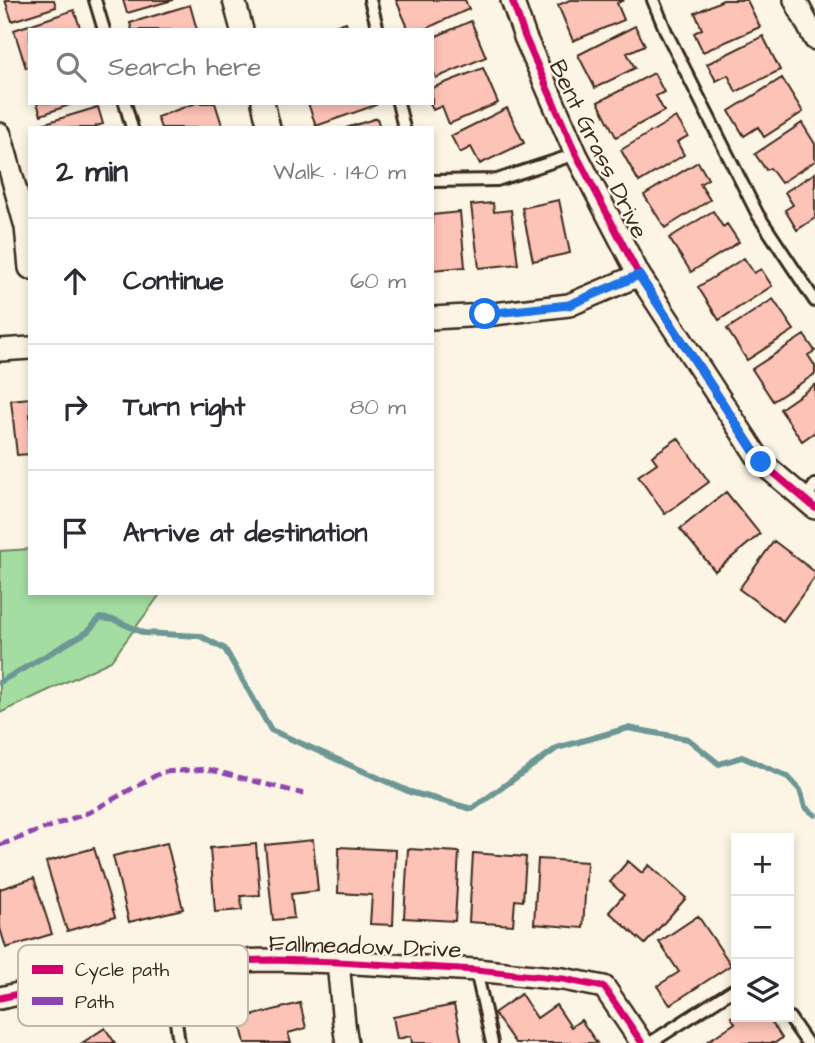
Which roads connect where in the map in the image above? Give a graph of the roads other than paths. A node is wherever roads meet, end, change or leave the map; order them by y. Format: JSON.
{"nodes":[{"id":1,"x":95,"y":0,"type":"edge"},
{"id":2,"x":234,"y":0,"type":"edge"},
{"id":3,"x":370,"y":0,"type":"edge"},
{"id":4,"x":512,"y":0,"type":"edge"},
{"id":5,"x":653,"y":0,"type":"edge"},
{"id":6,"x":795,"y":0,"type":"edge"},
{"id":7,"x":103,"y":28,"type":"edge"},
{"id":8,"x":241,"y":28,"type":"edge"},
{"id":9,"x":377,"y":28,"type":"edge"},
{"id":10,"x":815,"y":39,"type":"edge"},
{"id":11,"x":126,"y":105,"type":"edge"},
{"id":12,"x":263,"y":105,"type":"edge"},
{"id":13,"x":398,"y":105,"type":"edge"},
{"id":14,"x":131,"y":126,"type":"edge"},
{"id":15,"x":269,"y":126,"type":"edge"},
{"id":16,"x":404,"y":126,"type":"edge"},
{"id":17,"x":0,"y":134,"type":"edge"},
{"id":18,"x":576,"y":154,"type":"junction"},
{"id":19,"x":434,"y":181,"type":"edge"},
{"id":20,"x":28,"y":248,"type":"edge"},
{"id":21,"x":639,"y":275,"type":"junction"},
{"id":22,"x":815,"y":301,"type":"edge"},
{"id":23,"x":434,"y":318,"type":"edge"},
{"id":24,"x":28,"y":348,"type":"edge"},
{"id":25,"x":0,"y":350,"type":"edge"},
{"id":26,"x":812,"y":497,"type":"edge"},
{"id":27,"x":248,"y":960,"type":"edge"},
{"id":28,"x":338,"y":962,"type":"junction"},
{"id":29,"x":476,"y":970,"type":"junction"},
{"id":30,"x":731,"y":991,"type":"edge"},
{"id":31,"x":18,"y":994,"type":"edge"},
{"id":32,"x":0,"y":998,"type":"edge"},
{"id":33,"x":792,"y":1022,"type":"edge"},
{"id":34,"x":348,"y":1043,"type":"edge"},
{"id":35,"x":492,"y":1043,"type":"edge"},
{"id":36,"x":642,"y":1043,"type":"edge"},
{"id":37,"x":650,"y":1043,"type":"edge"},
{"id":38,"x":807,"y":1043,"type":"edge"}],
"edges":[{"from":1,"to":7,"type":"lane"},
{"from":2,"to":8,"type":"street"},
{"from":3,"to":9,"type":"lane"},
{"from":4,"to":18,"type":"street","name":"Bent Grass Drive"},
{"from":5,"to":22,"type":"lane"},
{"from":6,"to":10,"type":"street"},
{"from":11,"to":14,"type":"lane"},
{"from":12,"to":15,"type":"street"},
{"from":13,"to":16,"type":"lane"},
{"from":17,"to":20,"type":"street"},
{"from":18,"to":19,"type":"lane"},
{"from":18,"to":21,"type":"street","name":"Bent Grass Drive"},
{"from":21,"to":23,"type":"street"},
{"from":21,"to":26,"type":"street","name":"Bent Grass Drive"},
{"from":24,"to":25,"type":"street"},
{"from":27,"to":28,"type":"street","name":"Fallmeadow Drive"},
{"from":28,"to":29,"type":"street","name":"Fallmeadow Drive"},
{"from":28,"to":34,"type":"street"},
{"from":29,"to":35,"type":"lane"},
{"from":29,"to":36,"type":"street","name":"Fallmeadow Drive"},
{"from":30,"to":37,"type":"lane"},
{"from":31,"to":32,"type":"street","name":"Fallmeadow Drive"},
{"from":33,"to":38,"type":"lane"}]}
